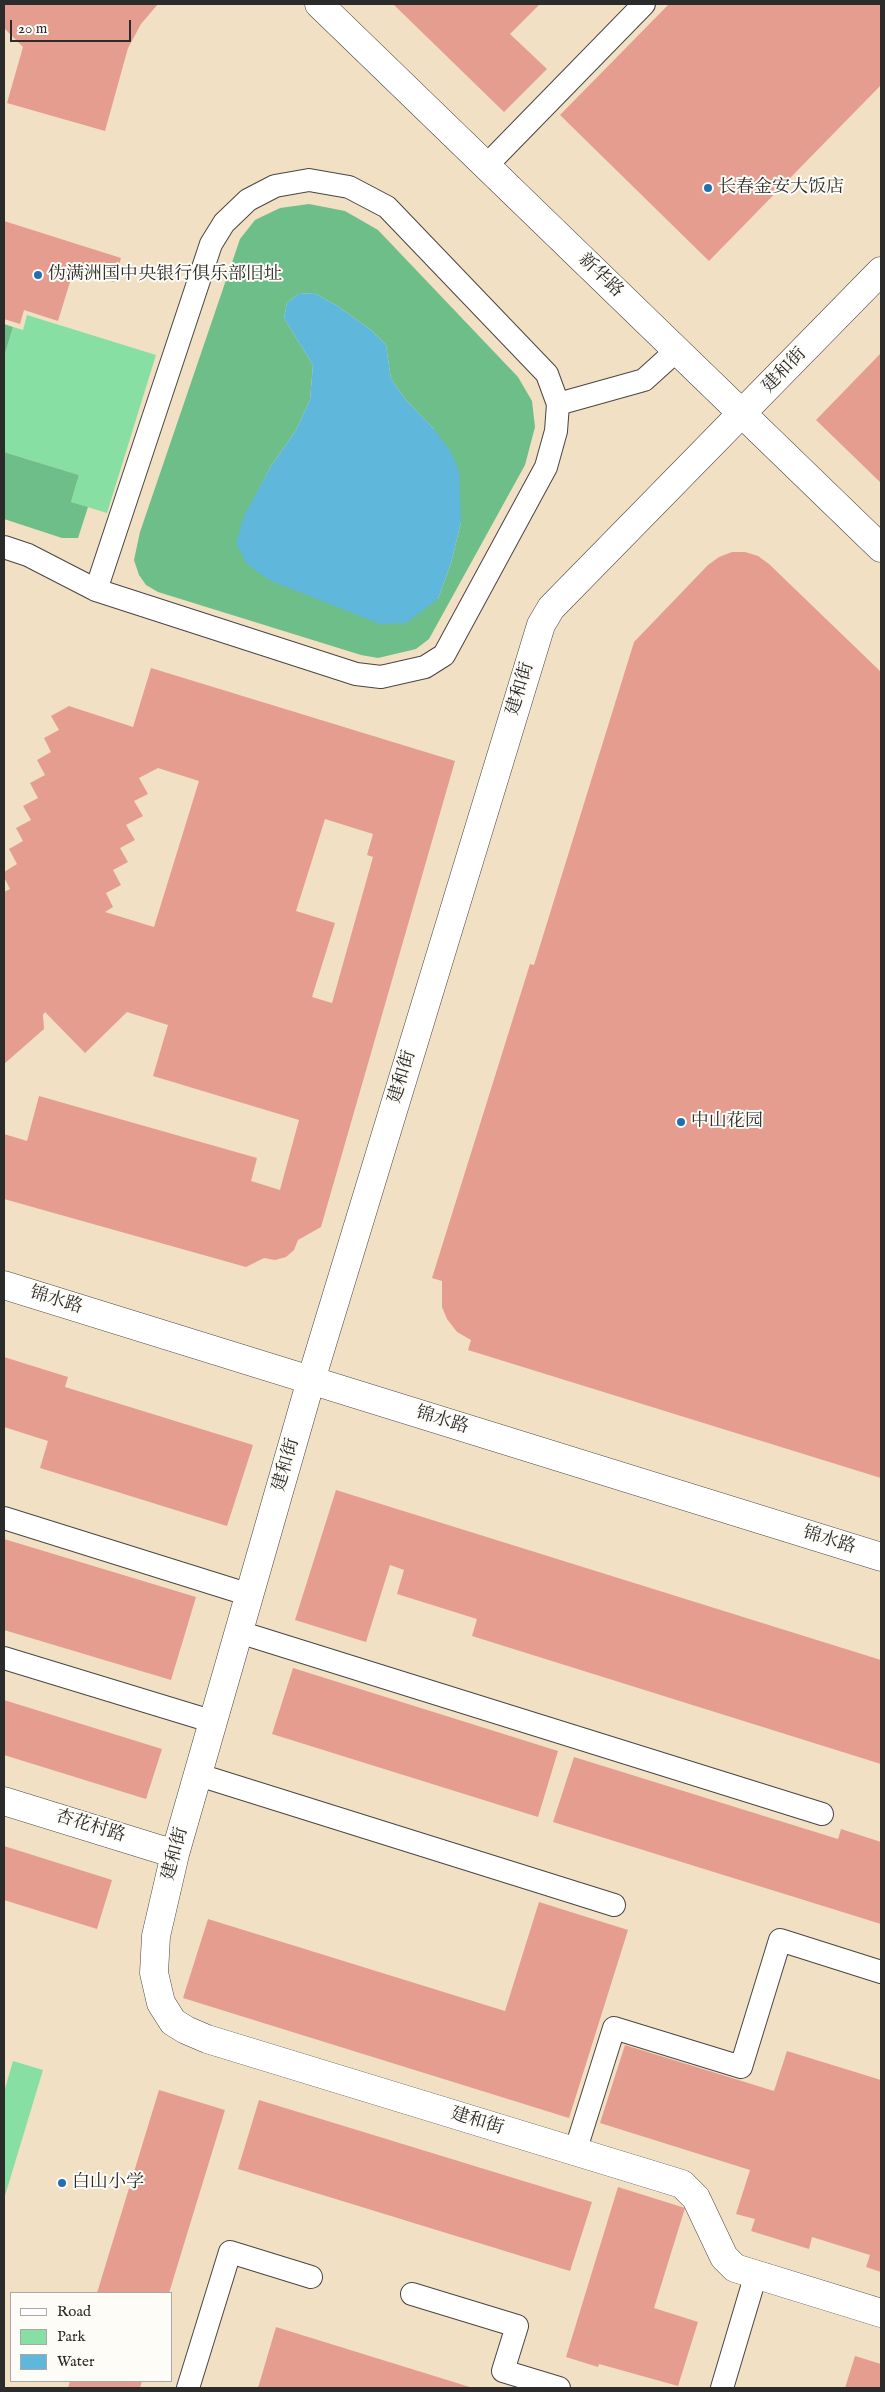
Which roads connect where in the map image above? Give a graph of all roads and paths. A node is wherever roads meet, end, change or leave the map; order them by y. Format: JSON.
{"nodes":[{"id":1,"x":319,"y":4,"type":"edge"},
{"id":2,"x":644,"y":4,"type":"edge"},
{"id":3,"x":486,"y":166,"type":"junction"},
{"id":4,"x":881,"y":271,"type":"edge"},
{"id":5,"x":676,"y":351,"type":"junction"},
{"id":6,"x":558,"y":404,"type":"junction"},
{"id":7,"x":742,"y":415,"type":"junction"},
{"id":8,"x":4,"y":547,"type":"edge"},
{"id":9,"x":881,"y":548,"type":"edge"},
{"id":10,"x":96,"y":590,"type":"junction"},
{"id":11,"x":4,"y":1285,"type":"edge"},
{"id":12,"x":311,"y":1380,"type":"junction"},
{"id":13,"x":4,"y":1518,"type":"edge"},
{"id":14,"x":881,"y":1557,"type":"edge"},
{"id":15,"x":250,"y":1595,"type":"junction"},
{"id":16,"x":239,"y":1632,"type":"junction"},
{"id":17,"x":4,"y":1658,"type":"edge"},
{"id":18,"x":214,"y":1722,"type":"junction"},
{"id":19,"x":199,"y":1775,"type":"junction"},
{"id":20,"x":4,"y":1801,"type":"edge"},
{"id":21,"x":822,"y":1814,"type":"dead end"},
{"id":22,"x":175,"y":1854,"type":"junction"},
{"id":23,"x":614,"y":1905,"type":"dead end"},
{"id":24,"x":881,"y":1972,"type":"edge"},
{"id":25,"x":575,"y":2152,"type":"junction"},
{"id":26,"x":756,"y":2274,"type":"junction"},
{"id":27,"x":311,"y":2277,"type":"dead end"},
{"id":28,"x":412,"y":2294,"type":"dead end"},
{"id":29,"x":881,"y":2314,"type":"edge"},
{"id":30,"x":188,"y":2388,"type":"edge"},
{"id":31,"x":558,"y":2388,"type":"edge"},
{"id":32,"x":722,"y":2388,"type":"edge"}],
"edges":[{"from":1,"to":3,"type":"street","name":"新华路"},
{"from":2,"to":3,"type":"lane"},
{"from":3,"to":5,"type":"street","name":"新华路"},
{"from":4,"to":7,"type":"street","name":"建和街"},
{"from":5,"to":6,"type":"lane"},
{"from":5,"to":7,"type":"street","name":"新华路"},
{"from":6,"to":10,"type":"lane"},
{"from":6,"to":10,"type":"lane"},
{"from":7,"to":9,"type":"street","name":"新华路"},
{"from":7,"to":12,"type":"street","name":"建和街"},
{"from":8,"to":10,"type":"lane"},
{"from":11,"to":12,"type":"street","name":"锦水路"},
{"from":12,"to":14,"type":"street","name":"锦水路"},
{"from":12,"to":15,"type":"street","name":"建和街"},
{"from":13,"to":15,"type":"lane"},
{"from":15,"to":16,"type":"street","name":"建和街"},
{"from":16,"to":18,"type":"street","name":"建和街"},
{"from":16,"to":21,"type":"lane"},
{"from":17,"to":18,"type":"lane"},
{"from":18,"to":19,"type":"street","name":"建和街"},
{"from":19,"to":22,"type":"street","name":"建和街"},
{"from":19,"to":23,"type":"lane"},
{"from":20,"to":22,"type":"street","name":"杏花村路"},
{"from":22,"to":25,"type":"street","name":"建和街"},
{"from":24,"to":25,"type":"lane"},
{"from":25,"to":26,"type":"street","name":"建和街"},
{"from":26,"to":29,"type":"street","name":"建和街"},
{"from":26,"to":32,"type":"lane"},
{"from":27,"to":30,"type":"lane"},
{"from":28,"to":31,"type":"lane"}]}
